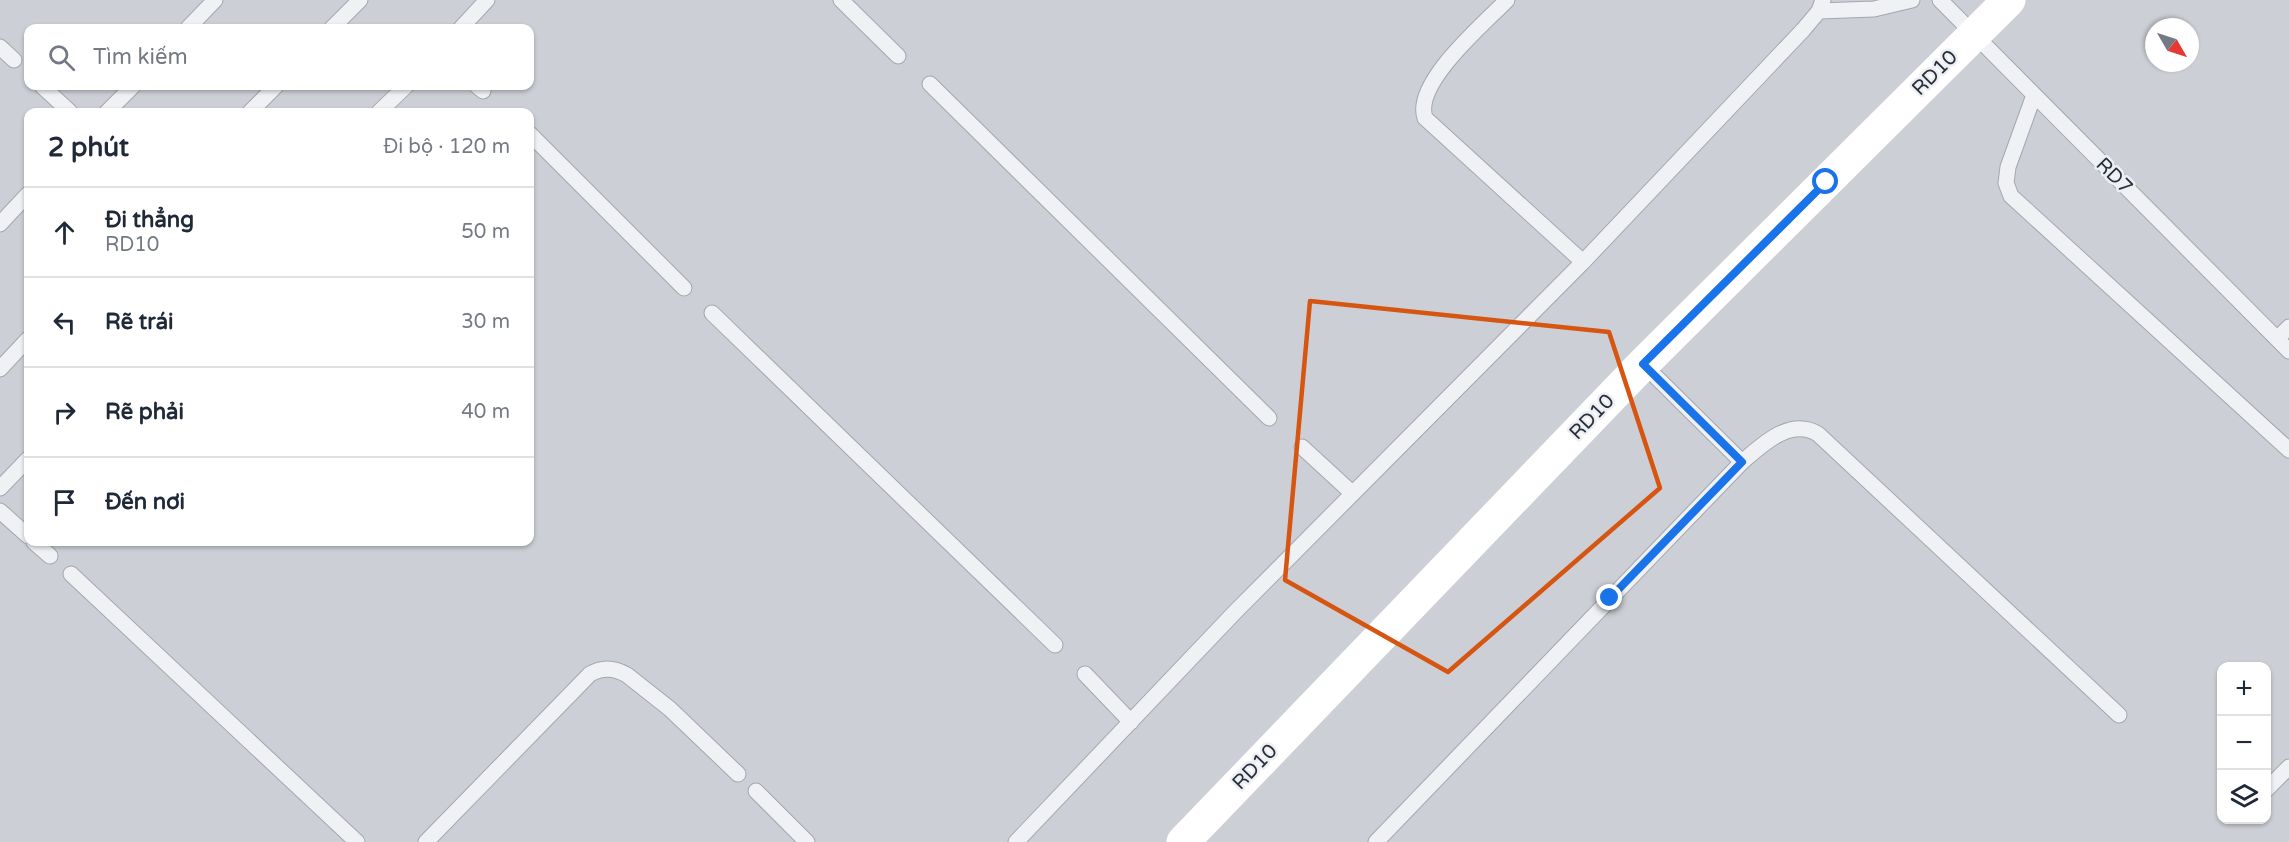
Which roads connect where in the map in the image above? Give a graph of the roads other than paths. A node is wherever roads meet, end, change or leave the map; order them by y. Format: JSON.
{"nodes":[{"id":1,"x":215,"y":0,"type":"edge"},
{"id":2,"x":360,"y":0,"type":"edge"},
{"id":3,"x":487,"y":0,"type":"edge"},
{"id":4,"x":840,"y":0,"type":"edge"},
{"id":5,"x":1508,"y":0,"type":"edge"},
{"id":6,"x":1912,"y":0,"type":"edge"},
{"id":7,"x":1940,"y":0,"type":"edge"},
{"id":8,"x":2009,"y":0,"type":"edge"},
{"id":9,"x":1821,"y":5,"type":"edge"},
{"id":10,"x":192,"y":24,"type":"edge"},
{"id":11,"x":336,"y":24,"type":"edge"},
{"id":12,"x":465,"y":24,"type":"edge"},
{"id":13,"x":1975,"y":34,"type":"junction"},
{"id":14,"x":0,"y":46,"type":"edge"},
{"id":15,"x":898,"y":56,"type":"dead end"},
{"id":16,"x":14,"y":60,"type":"dead end"},
{"id":17,"x":930,"y":84,"type":"dead end"},
{"id":18,"x":46,"y":90,"type":"edge"},
{"id":19,"x":129,"y":90,"type":"edge"},
{"id":20,"x":272,"y":90,"type":"edge"},
{"id":21,"x":402,"y":90,"type":"edge"},
{"id":22,"x":2034,"y":95,"type":"junction"},
{"id":23,"x":66,"y":108,"type":"edge"},
{"id":24,"x":111,"y":108,"type":"edge"},
{"id":25,"x":254,"y":108,"type":"edge"},
{"id":26,"x":383,"y":108,"type":"edge"},
{"id":27,"x":534,"y":138,"type":"edge"},
{"id":28,"x":24,"y":198,"type":"edge"},
{"id":29,"x":0,"y":224,"type":"edge"},
{"id":30,"x":1583,"y":262,"type":"junction"},
{"id":31,"x":684,"y":288,"type":"dead end"},
{"id":32,"x":712,"y":313,"type":"dead end"},
{"id":33,"x":2289,"y":327,"type":"edge"},
{"id":34,"x":2277,"y":339,"type":"junction"},
{"id":35,"x":24,"y":343,"type":"edge"},
{"id":36,"x":2289,"y":351,"type":"edge"},
{"id":37,"x":1643,"y":364,"type":"junction"},
{"id":38,"x":0,"y":369,"type":"edge"},
{"id":39,"x":1269,"y":418,"type":"dead end"},
{"id":40,"x":1302,"y":447,"type":"dead end"},
{"id":41,"x":2289,"y":450,"type":"edge"},
{"id":42,"x":1742,"y":462,"type":"junction"},
{"id":43,"x":24,"y":463,"type":"edge"},
{"id":44,"x":0,"y":488,"type":"edge"},
{"id":45,"x":1352,"y":493,"type":"junction"},
{"id":46,"x":0,"y":511,"type":"edge"},
{"id":47,"x":24,"y":532,"type":"edge"},
{"id":48,"x":39,"y":546,"type":"edge"},
{"id":49,"x":50,"y":556,"type":"dead end"},
{"id":50,"x":71,"y":574,"type":"dead end"},
{"id":51,"x":1055,"y":645,"type":"dead end"},
{"id":52,"x":1085,"y":674,"type":"dead end"},
{"id":53,"x":2119,"y":715,"type":"dead end"},
{"id":54,"x":1131,"y":722,"type":"junction"},
{"id":55,"x":2289,"y":767,"type":"edge"},
{"id":56,"x":738,"y":774,"type":"dead end"},
{"id":57,"x":2271,"y":785,"type":"edge"},
{"id":58,"x":756,"y":791,"type":"dead end"},
{"id":59,"x":357,"y":842,"type":"edge"},
{"id":60,"x":426,"y":842,"type":"edge"},
{"id":61,"x":807,"y":842,"type":"edge"},
{"id":62,"x":1017,"y":842,"type":"edge"},
{"id":63,"x":1183,"y":842,"type":"edge"},
{"id":64,"x":1376,"y":842,"type":"edge"}],
"edges":[{"from":1,"to":10,"type":"lane"},
{"from":2,"to":11,"type":"lane"},
{"from":3,"to":12,"type":"lane"},
{"from":4,"to":15,"type":"lane"},
{"from":5,"to":30,"type":"lane"},
{"from":6,"to":9,"type":"lane"},
{"from":7,"to":13,"type":"lane","name":"RD7"},
{"from":8,"to":13,"type":"street","name":"RD10"},
{"from":9,"to":30,"type":"lane"},
{"from":13,"to":22,"type":"lane","name":"RD7"},
{"from":13,"to":37,"type":"street","name":"RD10"},
{"from":14,"to":16,"type":"lane"},
{"from":17,"to":39,"type":"lane"},
{"from":18,"to":23,"type":"lane"},
{"from":19,"to":24,"type":"lane"},
{"from":20,"to":25,"type":"lane"},
{"from":21,"to":26,"type":"lane"},
{"from":22,"to":34,"type":"lane","name":"RD7"},
{"from":22,"to":41,"type":"lane"},
{"from":27,"to":31,"type":"lane"},
{"from":28,"to":29,"type":"lane"},
{"from":30,"to":45,"type":"lane"},
{"from":32,"to":51,"type":"lane"},
{"from":33,"to":34,"type":"lane"},
{"from":34,"to":36,"type":"lane","name":"RD7"},
{"from":35,"to":38,"type":"lane"},
{"from":37,"to":42,"type":"lane"},
{"from":37,"to":63,"type":"street","name":"RD10"},
{"from":40,"to":45,"type":"lane"},
{"from":42,"to":53,"type":"lane"},
{"from":42,"to":64,"type":"lane"},
{"from":43,"to":44,"type":"lane"},
{"from":45,"to":54,"type":"lane"},
{"from":46,"to":47,"type":"lane"},
{"from":48,"to":49,"type":"lane"},
{"from":50,"to":59,"type":"lane"},
{"from":52,"to":54,"type":"lane"},
{"from":54,"to":62,"type":"lane"},
{"from":55,"to":57,"type":"lane"},
{"from":56,"to":60,"type":"lane"},
{"from":58,"to":61,"type":"lane"}]}
